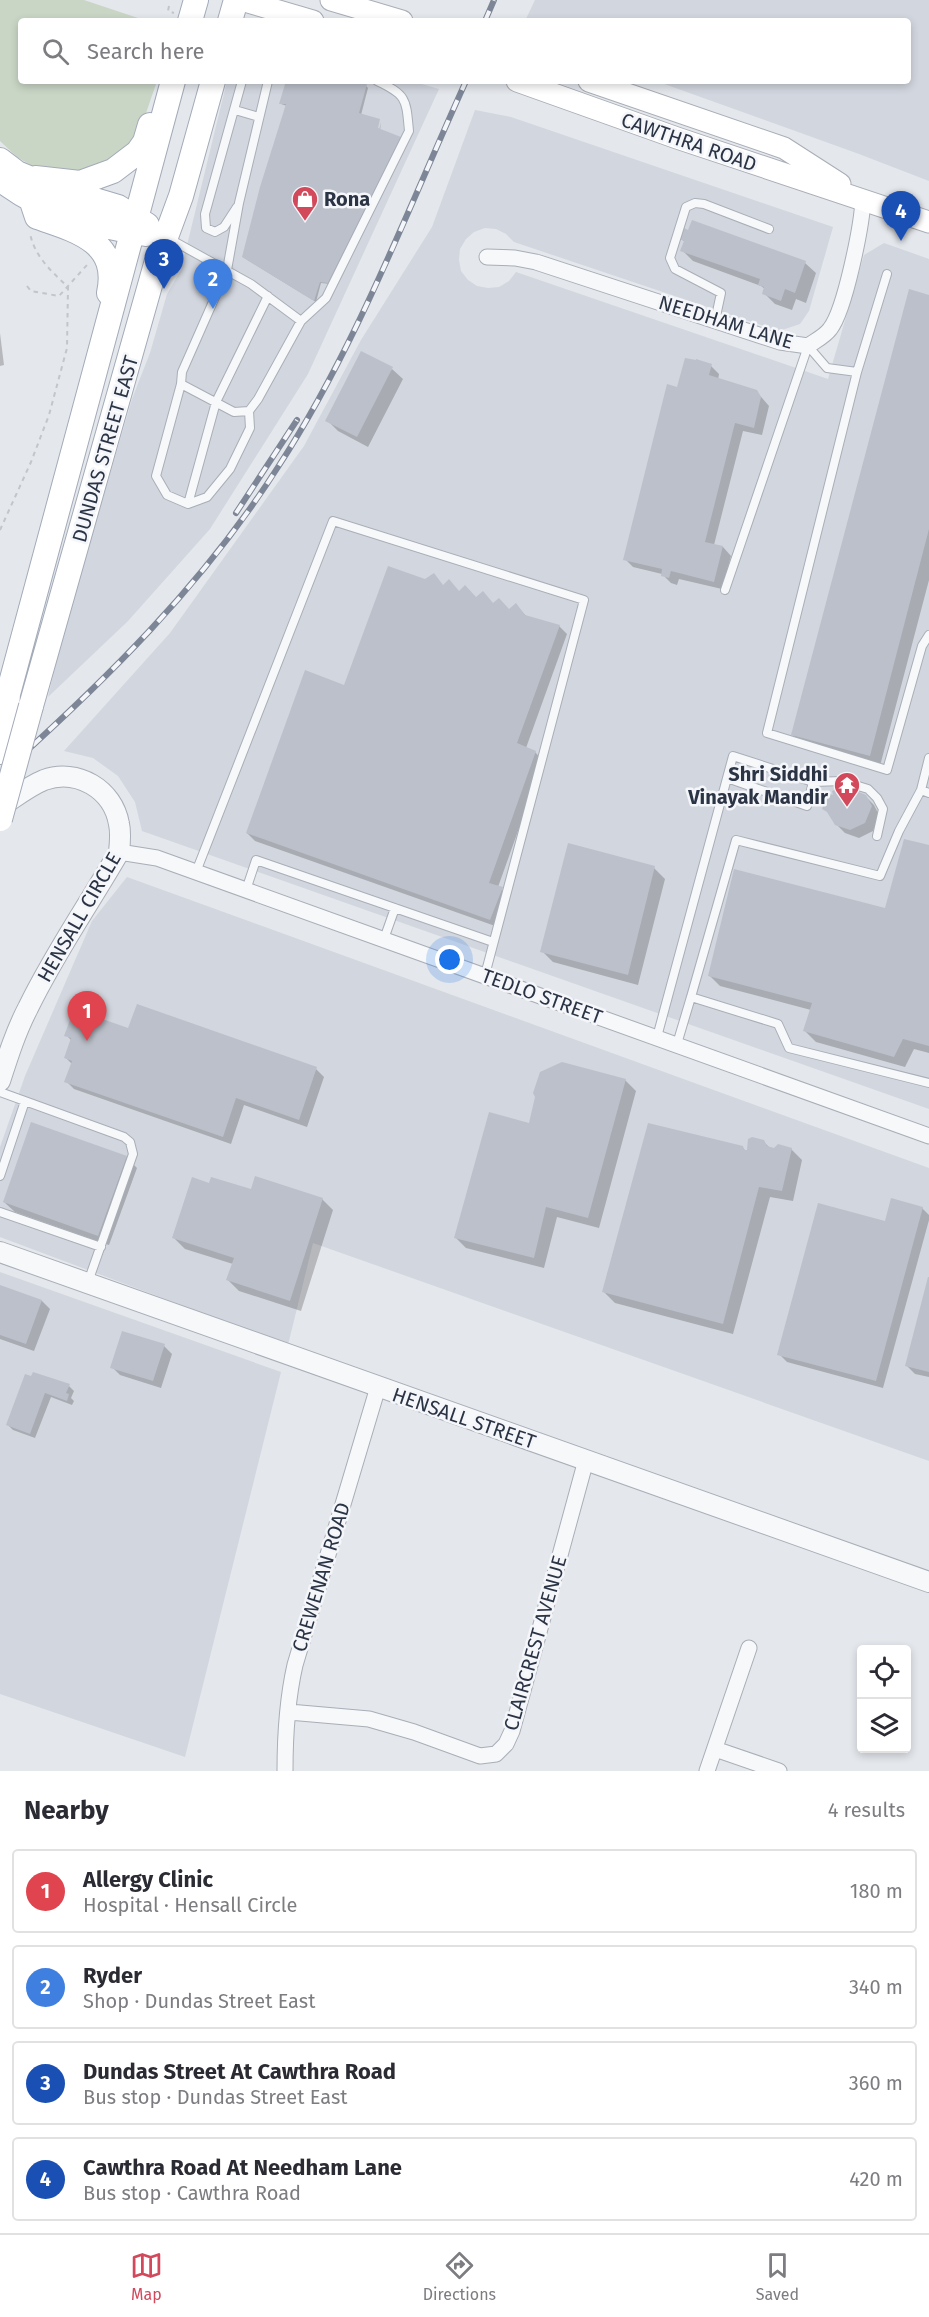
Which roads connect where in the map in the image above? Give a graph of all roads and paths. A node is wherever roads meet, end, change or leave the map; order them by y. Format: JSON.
{"nodes":[{"id":1,"x":196,"y":0,"type":"edge"},
{"id":2,"x":236,"y":0,"type":"edge"},
{"id":3,"x":241,"y":0,"type":"edge"},
{"id":4,"x":331,"y":0,"type":"edge"},
{"id":5,"x":169,"y":6,"type":"dead end"},
{"id":6,"x":168,"y":11,"type":"dead end"},
{"id":7,"x":191,"y":18,"type":"edge"},
{"id":8,"x":231,"y":18,"type":"edge"},
{"id":9,"x":303,"y":18,"type":"edge"},
{"id":10,"x":392,"y":18,"type":"edge"},
{"id":11,"x":162,"y":84,"type":"edge"},
{"id":12,"x":172,"y":84,"type":"edge"},
{"id":13,"x":212,"y":84,"type":"edge"},
{"id":14,"x":241,"y":84,"type":"edge"},
{"id":15,"x":266,"y":84,"type":"edge"},
{"id":16,"x":384,"y":84,"type":"edge"},
{"id":17,"x":525,"y":84,"type":"edge"},
{"id":18,"x":598,"y":84,"type":"edge"},
{"id":19,"x":235,"y":110,"type":"junction"},
{"id":20,"x":259,"y":117,"type":"junction"},
{"id":21,"x":0,"y":160,"type":"edge"},
{"id":22,"x":0,"y":179,"type":"edge"},
{"id":23,"x":34,"y":190,"type":"junction"},
{"id":24,"x":863,"y":199,"type":"junction"},
{"id":25,"x":239,"y":203,"type":"junction"},
{"id":26,"x":929,"y":222,"type":"edge"},
{"id":27,"x":134,"y":225,"type":"junction"},
{"id":28,"x":769,"y":229,"type":"dead end"},
{"id":29,"x":29,"y":230,"type":"dead end"},
{"id":30,"x":166,"y":237,"type":"junction"},
{"id":31,"x":487,"y":257,"type":"dead end"},
{"id":32,"x":92,"y":262,"type":"dead end"},
{"id":33,"x":227,"y":270,"type":"junction"},
{"id":34,"x":887,"y":274,"type":"dead end"},
{"id":35,"x":27,"y":286,"type":"dead end"},
{"id":36,"x":68,"y":287,"type":"junction"},
{"id":37,"x":268,"y":296,"type":"junction"},
{"id":38,"x":301,"y":321,"type":"junction"},
{"id":39,"x":715,"y":321,"type":"junction"},
{"id":40,"x":808,"y":346,"type":"junction"},
{"id":41,"x":99,"y":351,"type":"junction"},
{"id":42,"x":857,"y":372,"type":"junction"},
{"id":43,"x":181,"y":384,"type":"junction"},
{"id":44,"x":216,"y":402,"type":"junction"},
{"id":45,"x":249,"y":411,"type":"junction"},
{"id":46,"x":188,"y":504,"type":"junction"},
{"id":47,"x":0,"y":530,"type":"edge"},
{"id":48,"x":725,"y":590,"type":"dead end"},
{"id":49,"x":929,"y":635,"type":"edge"},
{"id":50,"x":2,"y":743,"type":"edge"},
{"id":51,"x":929,"y":758,"type":"edge"},
{"id":52,"x":727,"y":778,"type":"junction"},
{"id":53,"x":813,"y":783,"type":"junction"},
{"id":54,"x":925,"y":791,"type":"edge"},
{"id":55,"x":0,"y":807,"type":"edge"},
{"id":56,"x":0,"y":819,"type":"edge"},
{"id":57,"x":877,"y":836,"type":"dead end"},
{"id":58,"x":119,"y":852,"type":"junction"},
{"id":59,"x":196,"y":872,"type":"junction"},
{"id":60,"x":246,"y":890,"type":"junction"},
{"id":61,"x":395,"y":908,"type":"junction"},
{"id":62,"x":384,"y":939,"type":"junction"},
{"id":63,"x":493,"y":942,"type":"junction"},
{"id":64,"x":485,"y":975,"type":"junction"},
{"id":65,"x":691,"y":997,"type":"junction"},
{"id":66,"x":657,"y":1037,"type":"junction"},
{"id":67,"x":677,"y":1044,"type":"junction"},
{"id":68,"x":0,"y":1081,"type":"edge"},
{"id":69,"x":929,"y":1083,"type":"edge"},
{"id":70,"x":0,"y":1092,"type":"edge"},
{"id":71,"x":24,"y":1101,"type":"junction"},
{"id":72,"x":929,"y":1136,"type":"edge"},
{"id":73,"x":0,"y":1176,"type":"edge"},
{"id":74,"x":0,"y":1212,"type":"edge"},
{"id":75,"x":101,"y":1247,"type":"junction"},
{"id":76,"x":0,"y":1252,"type":"edge"},
{"id":77,"x":88,"y":1284,"type":"junction"},
{"id":78,"x":378,"y":1387,"type":"junction"},
{"id":79,"x":586,"y":1460,"type":"junction"},
{"id":80,"x":929,"y":1582,"type":"edge"},
{"id":81,"x":749,"y":1648,"type":"dead end"},
{"id":82,"x":289,"y":1712,"type":"junction"},
{"id":83,"x":715,"y":1749,"type":"junction"},
{"id":84,"x":285,"y":1771,"type":"edge"},
{"id":85,"x":707,"y":1771,"type":"edge"},
{"id":86,"x":779,"y":1771,"type":"edge"}],
"edges":[{"from":1,"to":7,"type":"main road"},
{"from":2,"to":8,"type":"main road"},
{"from":3,"to":9,"type":"main road"},
{"from":4,"to":10,"type":"main road"},
{"from":5,"to":6,"type":"path"},
{"from":11,"to":23,"type":"main road"},
{"from":12,"to":27,"type":"main road","name":"DUNDAS STREET EAST"},
{"from":13,"to":30,"type":"main road","name":"DUNDAS STREET EAST"},
{"from":14,"to":19,"type":"lane"},
{"from":15,"to":20,"type":"lane"},
{"from":16,"to":38,"type":"lane"},
{"from":17,"to":24,"type":"main road","name":"CAWTHRA ROAD"},
{"from":18,"to":24,"type":"main road","name":"CAWTHRA ROAD"},
{"from":19,"to":20,"type":"lane"},
{"from":19,"to":25,"type":"lane"},
{"from":20,"to":25,"type":"lane"},
{"from":21,"to":23,"type":"main road"},
{"from":22,"to":23,"type":"main road"},
{"from":23,"to":27,"type":"main road"},
{"from":23,"to":41,"type":"main road"},
{"from":24,"to":26,"type":"main road","name":"CAWTHRA ROAD"},
{"from":24,"to":40,"type":"street","name":"NEEDHAM LANE"},
{"from":25,"to":33,"type":"lane"},
{"from":27,"to":30,"type":"main road"},
{"from":27,"to":41,"type":"main road","name":"DUNDAS STREET EAST"},
{"from":28,"to":39,"type":"lane"},
{"from":29,"to":36,"type":"path"},
{"from":30,"to":33,"type":"lane"},
{"from":30,"to":56,"type":"main road","name":"DUNDAS STREET EAST","bridge":true},
{"from":31,"to":39,"type":"street","name":"NEEDHAM LANE"},
{"from":32,"to":36,"type":"path"},
{"from":33,"to":37,"type":"lane"},
{"from":33,"to":43,"type":"lane"},
{"from":34,"to":42,"type":"lane"},
{"from":35,"to":36,"type":"path"},
{"from":36,"to":47,"type":"path"},
{"from":37,"to":38,"type":"lane"},
{"from":37,"to":44,"type":"lane"},
{"from":38,"to":45,"type":"lane"},
{"from":39,"to":40,"type":"street","name":"NEEDHAM LANE"},
{"from":40,"to":42,"type":"lane"},
{"from":40,"to":48,"type":"lane"},
{"from":41,"to":50,"type":"main road","name":"DUNDAS STREET EAST"},
{"from":42,"to":49,"type":"lane"},
{"from":43,"to":44,"type":"lane"},
{"from":43,"to":46,"type":"lane"},
{"from":44,"to":45,"type":"lane"},
{"from":44,"to":46,"type":"lane"},
{"from":45,"to":46,"type":"lane"},
{"from":51,"to":54,"type":"lane"},
{"from":52,"to":53,"type":"lane"},
{"from":52,"to":53,"type":"lane"},
{"from":52,"to":66,"type":"lane"},
{"from":53,"to":57,"type":"lane"},
{"from":54,"to":65,"type":"lane"},
{"from":55,"to":58,"type":"street","name":"HENSALL CIRCLE"},
{"from":58,"to":59,"type":"street","name":"TEDLO STREET"},
{"from":58,"to":68,"type":"street","name":"HENSALL CIRCLE"},
{"from":59,"to":60,"type":"street","name":"TEDLO STREET"},
{"from":59,"to":63,"type":"lane"},
{"from":60,"to":61,"type":"lane"},
{"from":60,"to":62,"type":"street","name":"TEDLO STREET"},
{"from":61,"to":62,"type":"lane"},
{"from":61,"to":63,"type":"lane"},
{"from":62,"to":64,"type":"street","name":"TEDLO STREET"},
{"from":63,"to":64,"type":"lane"},
{"from":64,"to":66,"type":"street","name":"TEDLO STREET"},
{"from":65,"to":67,"type":"lane"},
{"from":65,"to":69,"type":"lane"},
{"from":66,"to":67,"type":"street","name":"TEDLO STREET"},
{"from":67,"to":72,"type":"street","name":"TEDLO STREET"},
{"from":70,"to":71,"type":"lane"},
{"from":71,"to":73,"type":"lane"},
{"from":71,"to":75,"type":"lane"},
{"from":74,"to":75,"type":"lane"},
{"from":75,"to":77,"type":"lane"},
{"from":76,"to":77,"type":"street","name":"HENSALL STREET"},
{"from":77,"to":78,"type":"street","name":"HENSALL STREET"},
{"from":78,"to":79,"type":"street","name":"HENSALL STREET"},
{"from":78,"to":82,"type":"street","name":"CREWENAN ROAD"},
{"from":79,"to":80,"type":"street","name":"HENSALL STREET"},
{"from":79,"to":82,"type":"street","name":"CLAIRCREST AVENUE"},
{"from":81,"to":83,"type":"street"},
{"from":82,"to":84,"type":"street","name":"CREWENAN ROAD"},
{"from":83,"to":85,"type":"street"},
{"from":83,"to":86,"type":"street"}]}
